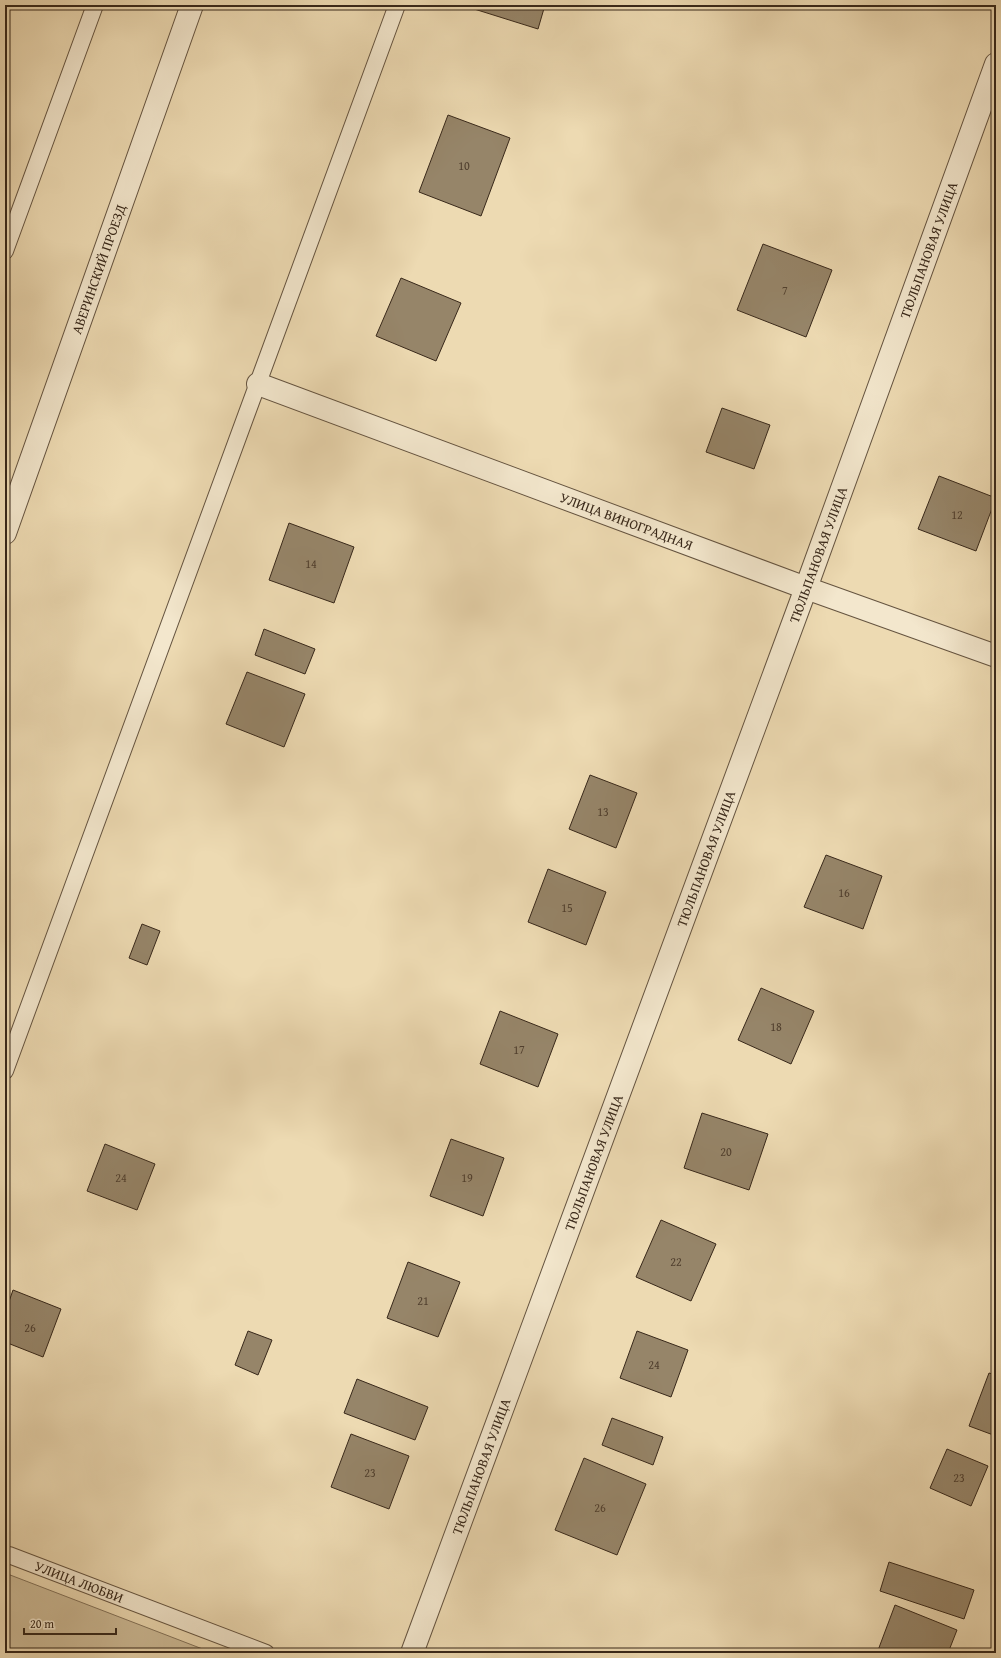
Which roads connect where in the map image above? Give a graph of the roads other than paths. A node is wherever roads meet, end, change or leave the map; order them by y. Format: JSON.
{"nodes":[{"id":1,"x":95,"y":5,"type":"edge"},
{"id":2,"x":192,"y":5,"type":"edge"},
{"id":3,"x":397,"y":5,"type":"edge"},
{"id":4,"x":996,"y":64,"type":"edge"},
{"id":5,"x":5,"y":251,"type":"edge"},
{"id":6,"x":258,"y":384,"type":"junction"},
{"id":7,"x":5,"y":533,"type":"edge"},
{"id":8,"x":806,"y":588,"type":"junction"},
{"id":9,"x":996,"y":656,"type":"edge"},
{"id":10,"x":5,"y":1071,"type":"edge"},
{"id":11,"x":5,"y":1555,"type":"edge"},
{"id":12,"x":266,"y":1653,"type":"edge"},
{"id":13,"x":412,"y":1653,"type":"edge"}],
"edges":[{"from":1,"to":5,"type":"lane"},
{"from":2,"to":7,"type":"street","name":"АВЕРИНСКИЙ ПРОЕЗД"},
{"from":3,"to":6,"type":"lane"},
{"from":4,"to":8,"type":"street","name":"ТЮЛЬПАНОВАЯ УЛИЦА"},
{"from":6,"to":8,"type":"street","name":"УЛИЦА ВИНОГРАДНАЯ"},
{"from":6,"to":10,"type":"lane"},
{"from":8,"to":9,"type":"street","name":"УЛИЦА ВИНОГРАДНАЯ"},
{"from":8,"to":13,"type":"street","name":"ТЮЛЬПАНОВАЯ УЛИЦА"},
{"from":11,"to":12,"type":"lane","name":"УЛИЦА ЛЮБВИ"}]}
